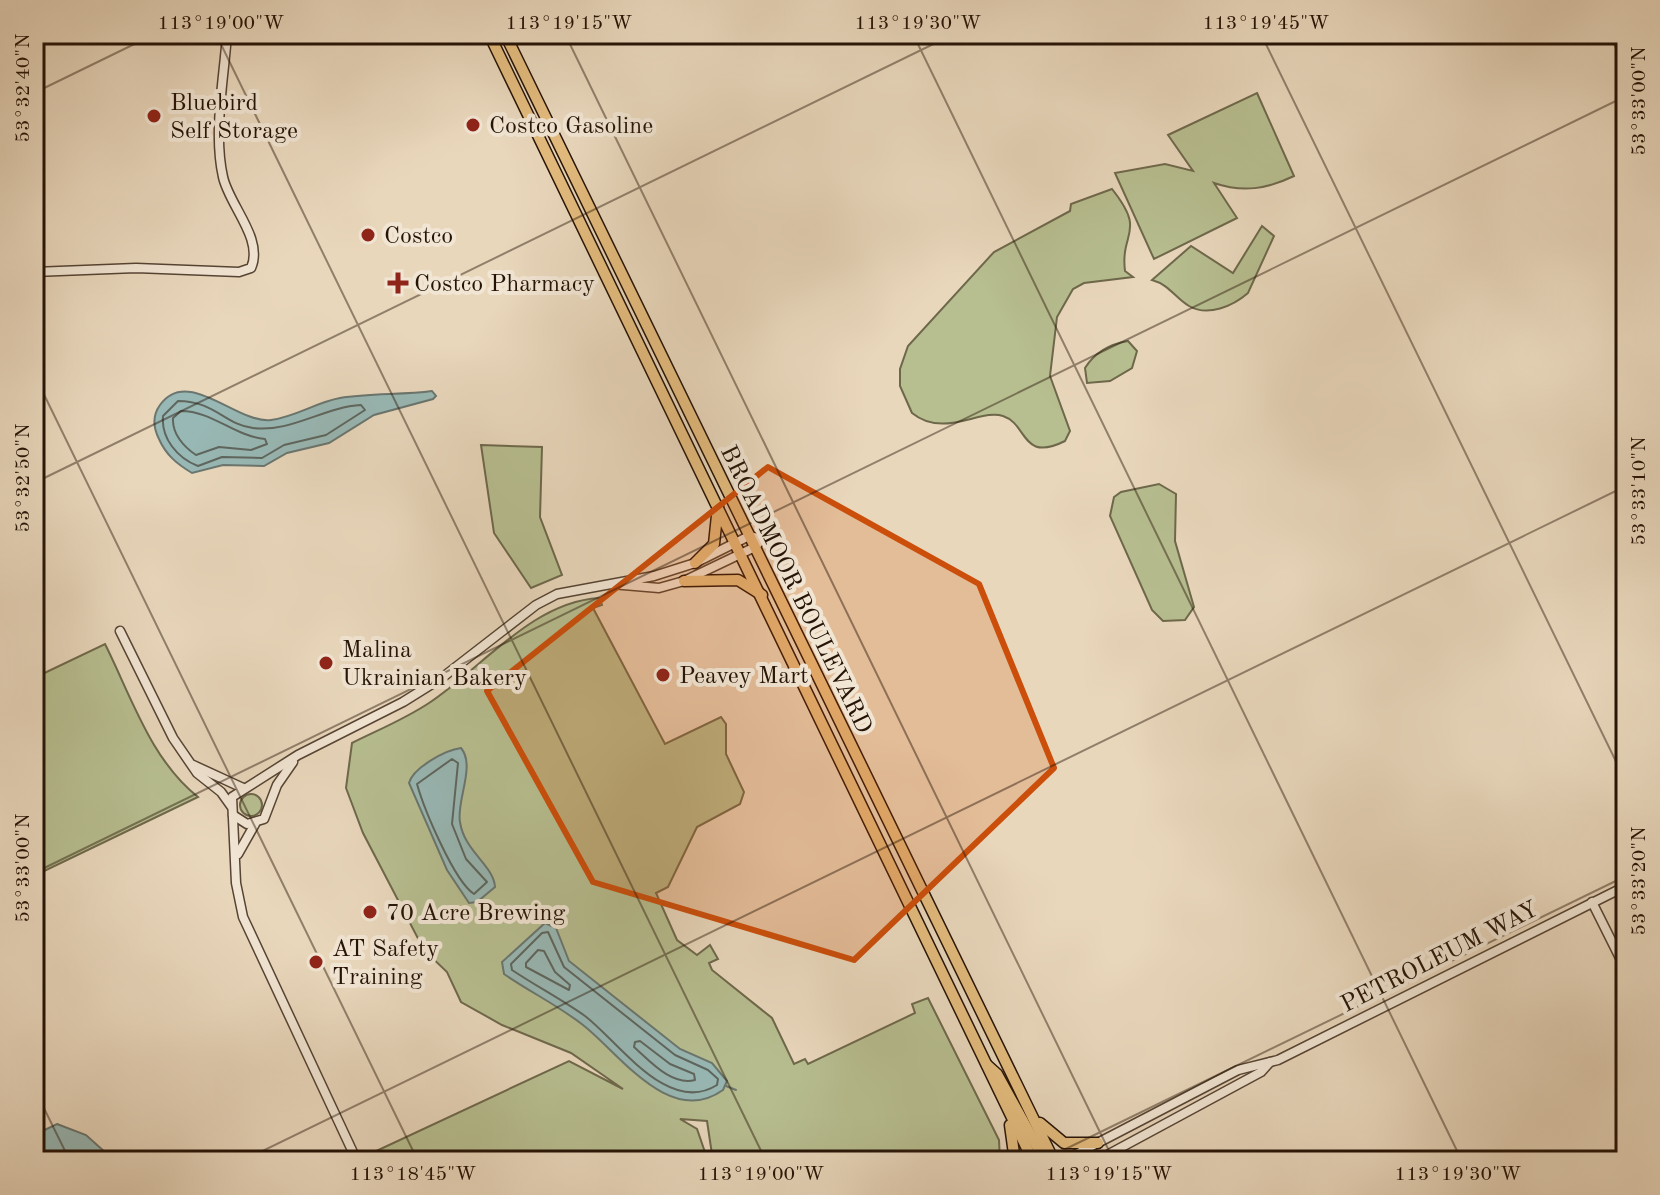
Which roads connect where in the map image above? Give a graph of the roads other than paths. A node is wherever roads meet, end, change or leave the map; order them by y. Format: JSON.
{"nodes":[{"id":1,"x":227,"y":34,"type":"edge"},
{"id":2,"x":489,"y":34,"type":"edge"},
{"id":3,"x":505,"y":34,"type":"edge"},
{"id":4,"x":34,"y":272,"type":"edge"},
{"id":5,"x":718,"y":504,"type":"junction"},
{"id":6,"x":749,"y":536,"type":"junction"},
{"id":7,"x":736,"y":542,"type":"junction"},
{"id":8,"x":755,"y":547,"type":"junction"},
{"id":9,"x":742,"y":554,"type":"junction"},
{"id":10,"x":695,"y":563,"type":"junction"},
{"id":11,"x":684,"y":581,"type":"junction"},
{"id":12,"x":611,"y":584,"type":"junction"},
{"id":13,"x":763,"y":596,"type":"junction"},
{"id":14,"x":120,"y":631,"type":"dead end"},
{"id":15,"x":298,"y":755,"type":"junction"},
{"id":16,"x":193,"y":765,"type":"junction"},
{"id":17,"x":247,"y":787,"type":"junction"},
{"id":18,"x":270,"y":798,"type":"junction"},
{"id":19,"x":232,"y":811,"type":"junction"},
{"id":20,"x":255,"y":824,"type":"junction"},
{"id":21,"x":237,"y":858,"type":"junction"},
{"id":22,"x":1626,"y":886,"type":"edge"},
{"id":23,"x":1592,"y":902,"type":"junction"},
{"id":24,"x":1626,"y":970,"type":"edge"},
{"id":25,"x":983,"y":1061,"type":"junction"},
{"id":26,"x":1271,"y":1062,"type":"junction"},
{"id":27,"x":1008,"y":1111,"type":"junction"},
{"id":28,"x":1030,"y":1112,"type":"junction"},
{"id":29,"x":1098,"y":1143,"type":"junction"},
{"id":30,"x":357,"y":1161,"type":"edge"},
{"id":31,"x":1015,"y":1161,"type":"edge"},
{"id":32,"x":1033,"y":1161,"type":"edge"},
{"id":33,"x":1045,"y":1161,"type":"edge"},
{"id":34,"x":1054,"y":1161,"type":"edge"},
{"id":35,"x":1063,"y":1161,"type":"edge"},
{"id":36,"x":1096,"y":1161,"type":"edge"}],
"edges":[{"from":1,"to":4,"type":"street"},
{"from":2,"to":5,"type":"main road","name":"BROADMOOR BOULEVARD"},
{"from":3,"to":6,"type":"main road","name":"BROADMOOR BOULEVARD"},
{"from":5,"to":7,"type":"main road","name":"BROADMOOR BOULEVARD"},
{"from":5,"to":10,"type":"main road"},
{"from":6,"to":7,"type":"street"},
{"from":6,"to":8,"type":"main road","name":"BROADMOOR BOULEVARD"},
{"from":7,"to":9,"type":"main road","name":"BROADMOOR BOULEVARD"},
{"from":7,"to":10,"type":"street"},
{"from":8,"to":9,"type":"street"},
{"from":8,"to":28,"type":"main road","name":"BROADMOOR BOULEVARD"},
{"from":9,"to":11,"type":"street"},
{"from":9,"to":13,"type":"main road","name":"BROADMOOR BOULEVARD"},
{"from":10,"to":12,"type":"street"},
{"from":11,"to":12,"type":"street"},
{"from":11,"to":13,"type":"main road"},
{"from":12,"to":15,"type":"street"},
{"from":13,"to":25,"type":"main road","name":"BROADMOOR BOULEVARD"},
{"from":14,"to":16,"type":"street"},
{"from":15,"to":17,"type":"street"},
{"from":15,"to":18,"type":"street"},
{"from":16,"to":17,"type":"street"},
{"from":16,"to":19,"type":"street"},
{"from":17,"to":18,"type":"street"},
{"from":17,"to":19,"type":"street"},
{"from":18,"to":20,"type":"street"},
{"from":19,"to":20,"type":"street"},
{"from":19,"to":21,"type":"street"},
{"from":20,"to":21,"type":"street"},
{"from":21,"to":30,"type":"street"},
{"from":22,"to":23,"type":"street","name":"PETROLEUM WAY"},
{"from":23,"to":24,"type":"street"},
{"from":23,"to":26,"type":"street","name":"PETROLEUM WAY"},
{"from":25,"to":27,"type":"main road","name":"BROADMOOR BOULEVARD"},
{"from":25,"to":33,"type":"main road"},
{"from":26,"to":29,"type":"street","name":"PETROLEUM WAY"},
{"from":26,"to":36,"type":"street","name":"PETROLEUM WAY"},
{"from":27,"to":31,"type":"main road"},
{"from":27,"to":32,"type":"main road","name":"BROADMOOR BOULEVARD"},
{"from":28,"to":29,"type":"main road"},
{"from":28,"to":34,"type":"main road","name":"BROADMOOR BOULEVARD"},
{"from":29,"to":35,"type":"street","name":"PETROLEUM WAY"}]}
